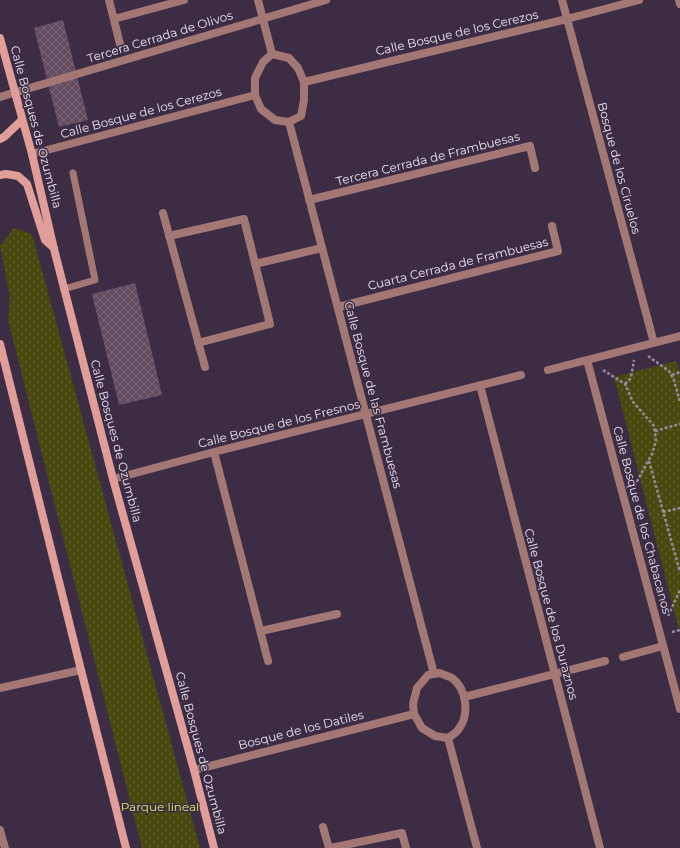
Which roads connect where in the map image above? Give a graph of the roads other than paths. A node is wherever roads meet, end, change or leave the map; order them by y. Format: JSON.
{"nodes":[{"id":1,"x":109,"y":0,"type":"edge"},
{"id":2,"x":184,"y":0,"type":"edge"},
{"id":3,"x":258,"y":0,"type":"edge"},
{"id":4,"x":326,"y":0,"type":"edge"},
{"id":5,"x":562,"y":0,"type":"edge"},
{"id":6,"x":639,"y":0,"type":"edge"},
{"id":7,"x":679,"y":0,"type":"edge"},
{"id":8,"x":680,"y":4,"type":"edge"},
{"id":9,"x":114,"y":19,"type":"junction"},
{"id":10,"x":567,"y":19,"type":"junction"},
{"id":11,"x":0,"y":38,"type":"edge"},
{"id":12,"x":120,"y":44,"type":"dead end"},
{"id":13,"x":272,"y":54,"type":"junction"},
{"id":14,"x":304,"y":82,"type":"junction"},
{"id":15,"x":255,"y":95,"type":"junction"},
{"id":16,"x":0,"y":97,"type":"edge"},
{"id":17,"x":22,"y":120,"type":"junction"},
{"id":18,"x":289,"y":122,"type":"junction"},
{"id":19,"x":0,"y":139,"type":"edge"},
{"id":20,"x":32,"y":154,"type":"junction"},
{"id":21,"x":535,"y":168,"type":"dead end"},
{"id":22,"x":73,"y":173,"type":"dead end"},
{"id":23,"x":0,"y":175,"type":"edge"},
{"id":24,"x":309,"y":200,"type":"junction"},
{"id":25,"x":163,"y":213,"type":"dead end"},
{"id":26,"x":552,"y":226,"type":"dead end"},
{"id":27,"x":169,"y":236,"type":"junction"},
{"id":28,"x":322,"y":248,"type":"junction"},
{"id":29,"x":54,"y":249,"type":"junction"},
{"id":30,"x":255,"y":264,"type":"junction"},
{"id":31,"x":64,"y":289,"type":"junction"},
{"id":32,"x":338,"y":307,"type":"junction"},
{"id":33,"x":680,"y":336,"type":"edge"},
{"id":34,"x":198,"y":343,"type":"junction"},
{"id":35,"x":654,"y":343,"type":"junction"},
{"id":36,"x":0,"y":344,"type":"edge"},
{"id":37,"x":587,"y":360,"type":"junction"},
{"id":38,"x":205,"y":367,"type":"dead end"},
{"id":39,"x":548,"y":370,"type":"dead end"},
{"id":40,"x":521,"y":375,"type":"dead end"},
{"id":41,"x":480,"y":385,"type":"junction"},
{"id":42,"x":366,"y":414,"type":"junction"},
{"id":43,"x":214,"y":452,"type":"junction"},
{"id":44,"x":113,"y":479,"type":"junction"},
{"id":45,"x":337,"y":614,"type":"dead end"},
{"id":46,"x":261,"y":631,"type":"junction"},
{"id":47,"x":663,"y":646,"type":"junction"},
{"id":48,"x":623,"y":657,"type":"dead end"},
{"id":49,"x":268,"y":661,"type":"dead end"},
{"id":50,"x":605,"y":661,"type":"dead end"},
{"id":51,"x":81,"y":670,"type":"junction"},
{"id":52,"x":434,"y":674,"type":"junction"},
{"id":53,"x":555,"y":674,"type":"junction"},
{"id":54,"x":0,"y":688,"type":"edge"},
{"id":55,"x":464,"y":697,"type":"junction"},
{"id":56,"x":680,"y":708,"type":"edge"},
{"id":57,"x":414,"y":714,"type":"junction"},
{"id":58,"x":448,"y":738,"type":"junction"},
{"id":59,"x":194,"y":770,"type":"junction"},
{"id":60,"x":323,"y":827,"type":"dead end"},
{"id":61,"x":0,"y":830,"type":"edge"},
{"id":62,"x":5,"y":848,"type":"edge"},
{"id":63,"x":126,"y":848,"type":"edge"},
{"id":64,"x":214,"y":848,"type":"edge"},
{"id":65,"x":330,"y":848,"type":"edge"},
{"id":66,"x":406,"y":848,"type":"edge"},
{"id":67,"x":477,"y":848,"type":"edge"},
{"id":68,"x":600,"y":848,"type":"edge"}],
"edges":[{"from":1,"to":9,"type":"street"},
{"from":2,"to":9,"type":"street"},
{"from":3,"to":13,"type":"street"},
{"from":4,"to":16,"type":"street","name":"Tercera Cerrada de Olivos"},
{"from":5,"to":10,"type":"street","name":"Bosque de los Ciruelos"},
{"from":6,"to":10,"type":"street","name":"Calle Bosque de los Cerezos"},
{"from":7,"to":8,"type":"street"},
{"from":9,"to":12,"type":"street"},
{"from":10,"to":14,"type":"street","name":"Calle Bosque de los Cerezos"},
{"from":10,"to":35,"type":"street","name":"Bosque de los Ciruelos"},
{"from":11,"to":17,"type":"main road","name":"Calle Bosques de Ozumbilla"},
{"from":13,"to":14,"type":"street"},
{"from":13,"to":15,"type":"street"},
{"from":14,"to":18,"type":"street"},
{"from":15,"to":18,"type":"street"},
{"from":15,"to":20,"type":"street","name":"Calle Bosque de los Cerezos"},
{"from":17,"to":19,"type":"main road"},
{"from":17,"to":20,"type":"main road","name":"Calle Bosques de Ozumbilla"},
{"from":18,"to":24,"type":"street","name":"Calle Bosque de las Frambuesas"},
{"from":20,"to":29,"type":"main road","name":"Calle Bosques de Ozumbilla"},
{"from":21,"to":24,"type":"street","name":"Tercera Cerrada de Frambuesas"},
{"from":22,"to":31,"type":"lane"},
{"from":23,"to":29,"type":"main road"},
{"from":24,"to":28,"type":"street","name":"Calle Bosque de las Frambuesas"},
{"from":25,"to":27,"type":"street"},
{"from":26,"to":32,"type":"street","name":"Cuarta Cerrada de Frambuesas"},
{"from":27,"to":30,"type":"street"},
{"from":27,"to":34,"type":"street"},
{"from":28,"to":30,"type":"street"},
{"from":28,"to":32,"type":"street","name":"Calle Bosque de las Frambuesas"},
{"from":29,"to":31,"type":"main road","name":"Calle Bosques de Ozumbilla"},
{"from":30,"to":34,"type":"street"},
{"from":31,"to":44,"type":"main road","name":"Calle Bosques de Ozumbilla"},
{"from":32,"to":42,"type":"street","name":"Calle Bosque de las Frambuesas"},
{"from":33,"to":35,"type":"street"},
{"from":34,"to":38,"type":"street"},
{"from":35,"to":37,"type":"street"},
{"from":36,"to":51,"type":"main road"},
{"from":37,"to":39,"type":"street"},
{"from":37,"to":47,"type":"street","name":"Calle Bosque de los Chabacanos"},
{"from":40,"to":41,"type":"street","name":"Calle Bosque de los Fresnos"},
{"from":41,"to":42,"type":"street","name":"Calle Bosque de los Fresnos"},
{"from":41,"to":53,"type":"street","name":"Calle Bosque de los Duraznos"},
{"from":42,"to":43,"type":"street","name":"Calle Bosque de los Fresnos"},
{"from":42,"to":52,"type":"street","name":"Calle Bosque de las Frambuesas"},
{"from":43,"to":44,"type":"street","name":"Calle Bosque de los Fresnos"},
{"from":43,"to":46,"type":"street"},
{"from":44,"to":59,"type":"main road","name":"Calle Bosques de Ozumbilla"},
{"from":45,"to":46,"type":"street"},
{"from":46,"to":49,"type":"street"},
{"from":47,"to":48,"type":"street"},
{"from":47,"to":56,"type":"street","name":"Calle Bosque de los Chabacanos"},
{"from":50,"to":53,"type":"street"},
{"from":51,"to":54,"type":"street"},
{"from":51,"to":63,"type":"main road"},
{"from":52,"to":55,"type":"street"},
{"from":52,"to":57,"type":"street"},
{"from":53,"to":55,"type":"street"},
{"from":53,"to":68,"type":"street","name":"Calle Bosque de los Duraznos"},
{"from":55,"to":58,"type":"street"},
{"from":57,"to":58,"type":"street"},
{"from":57,"to":59,"type":"street","name":"Bosque de los Datiles"},
{"from":58,"to":67,"type":"street"},
{"from":59,"to":64,"type":"main road","name":"Calle Bosques de Ozumbilla"},
{"from":60,"to":65,"type":"street"},
{"from":61,"to":62,"type":"street"},
{"from":65,"to":66,"type":"street"}]}
